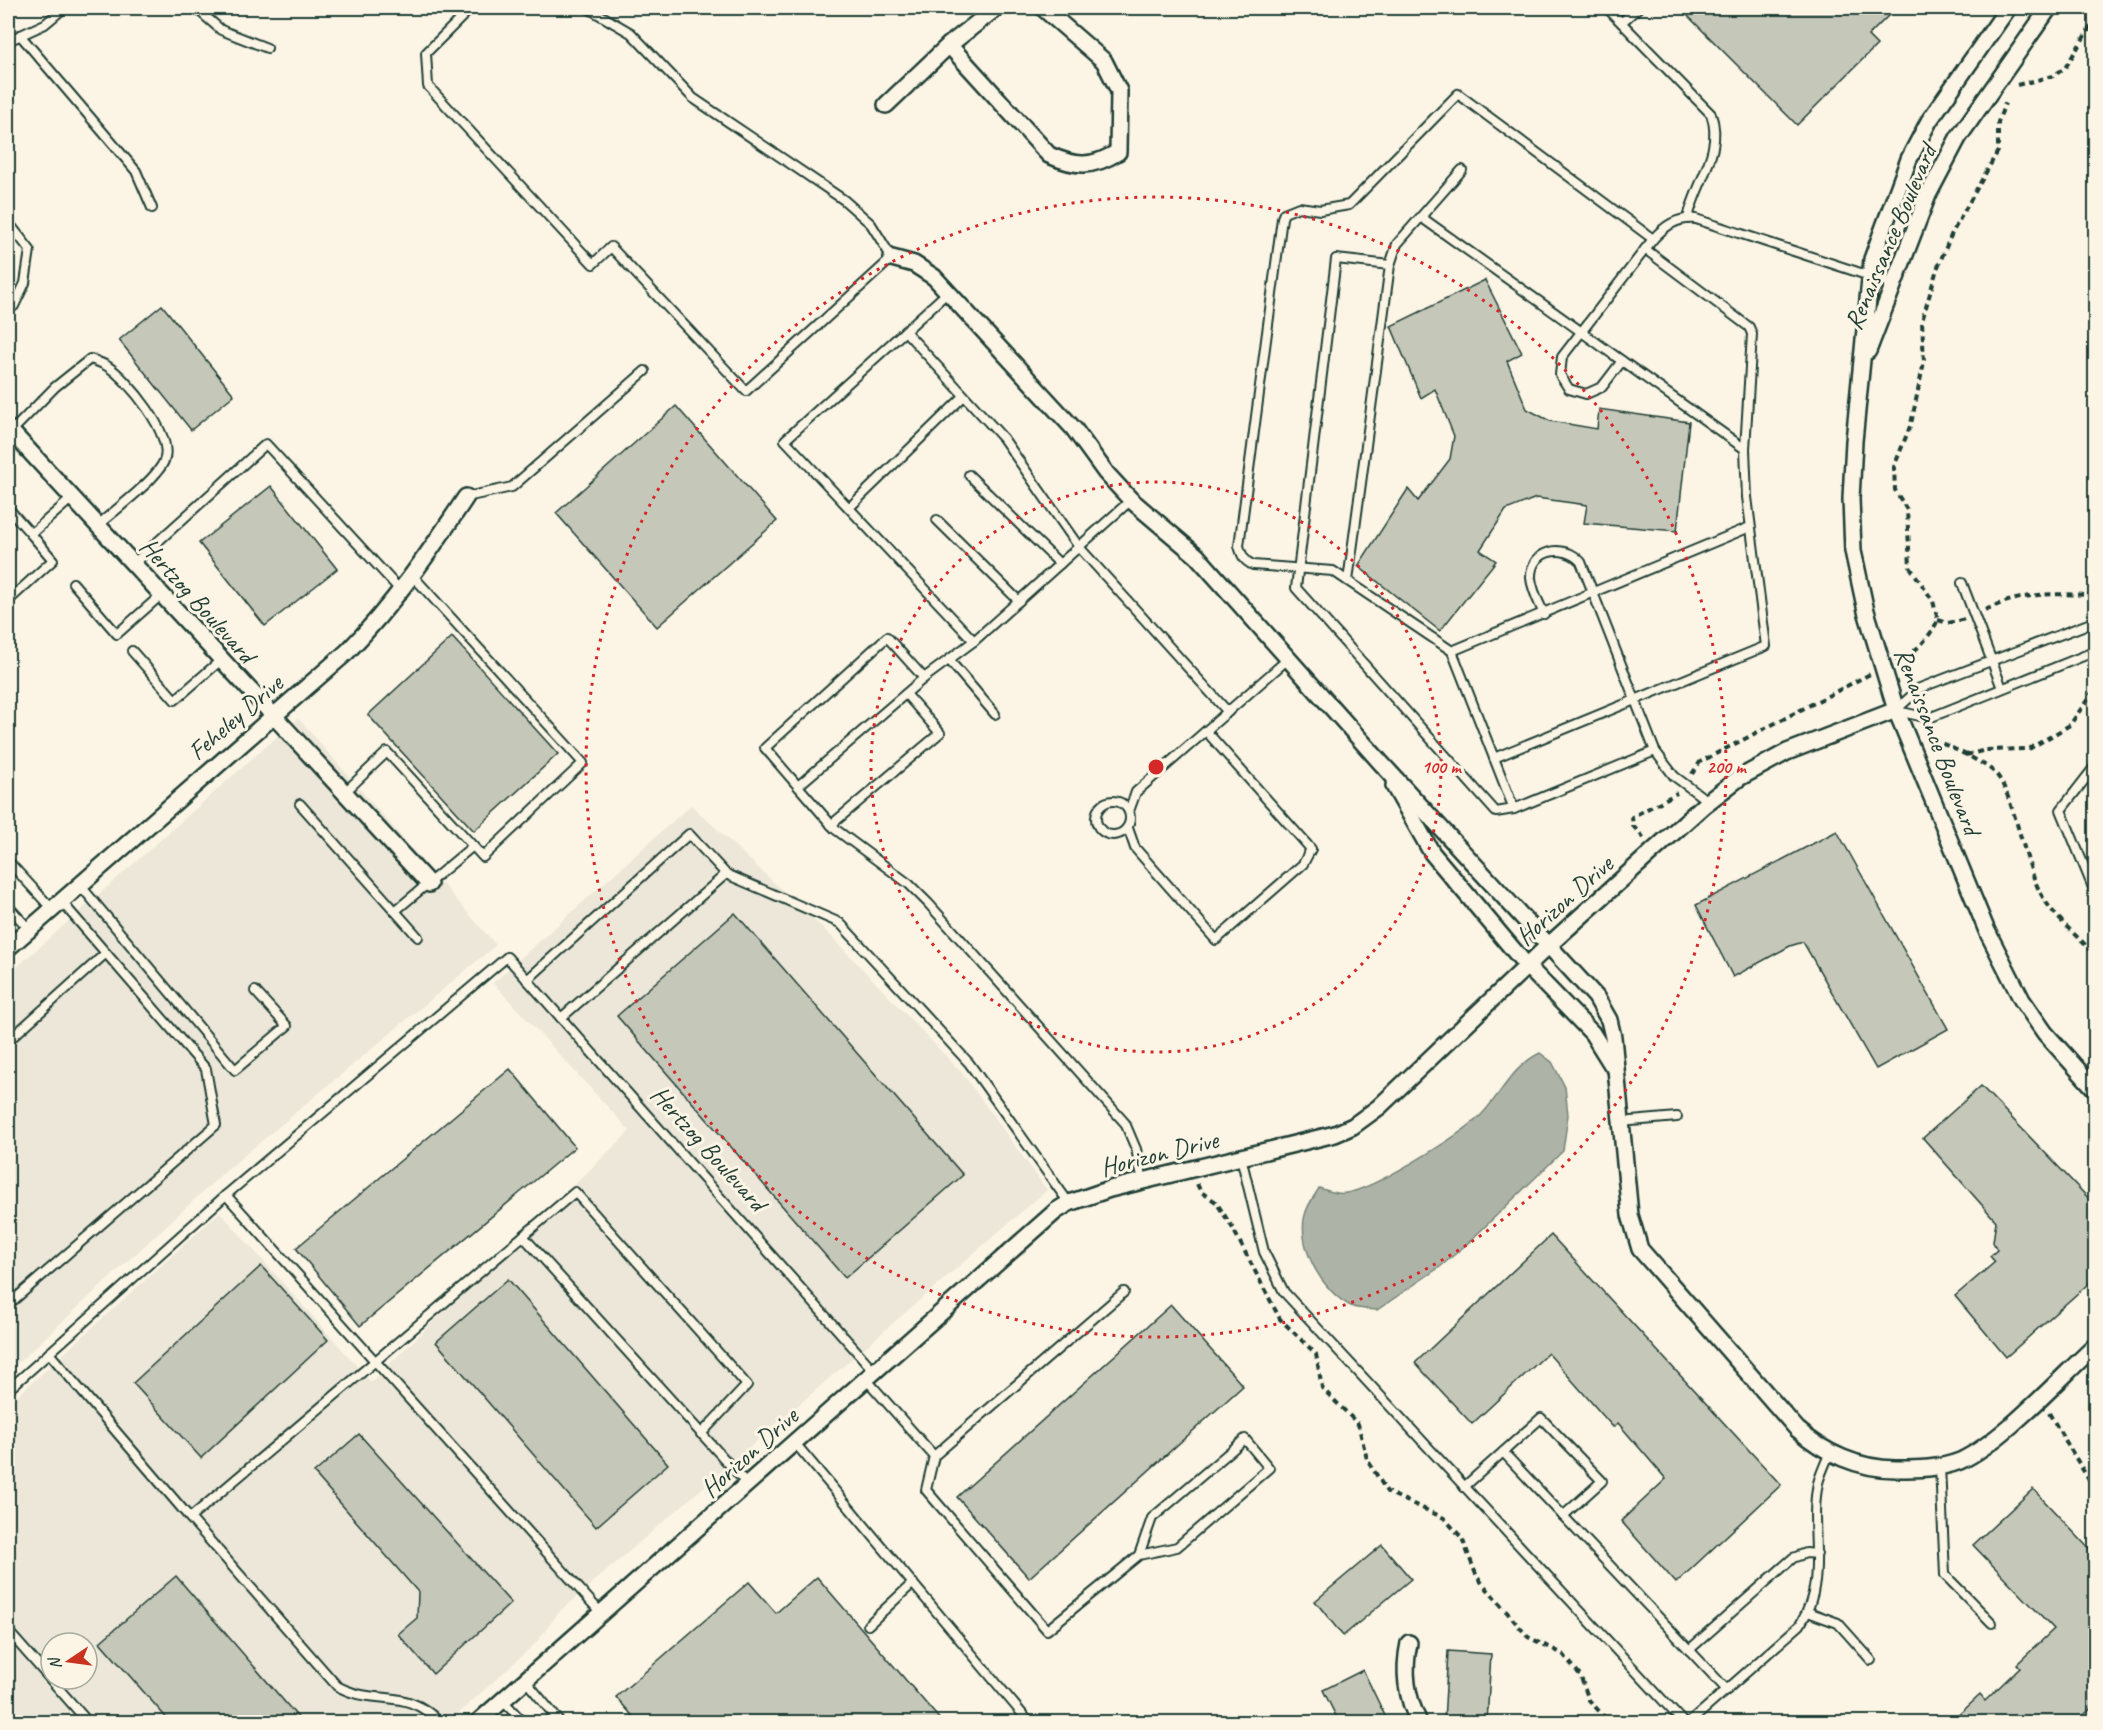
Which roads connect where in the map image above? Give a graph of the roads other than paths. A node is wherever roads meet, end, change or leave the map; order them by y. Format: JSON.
{"nodes":[{"id":1,"x":64,"y":8,"type":"edge"},
{"id":2,"x":196,"y":8,"type":"edge"},
{"id":3,"x":471,"y":8,"type":"edge"},
{"id":4,"x":588,"y":8,"type":"edge"},
{"id":5,"x":996,"y":8,"type":"edge"},
{"id":6,"x":1043,"y":8,"type":"edge"},
{"id":7,"x":1607,"y":8,"type":"edge"},
{"id":8,"x":1638,"y":8,"type":"edge"},
{"id":9,"x":2008,"y":8,"type":"edge"},
{"id":10,"x":2049,"y":8,"type":"edge"},
{"id":11,"x":1622,"y":22,"type":"junction"},
{"id":12,"x":20,"y":35,"type":"junction"},
{"id":13,"x":8,"y":41,"type":"edge"},
{"id":14,"x":949,"y":45,"type":"junction"},
{"id":15,"x":267,"y":48,"type":"dead end"},
{"id":16,"x":886,"y":105,"type":"dead end"},
{"id":17,"x":1462,"y":170,"type":"dead end"},
{"id":18,"x":152,"y":208,"type":"dead end"},
{"id":19,"x":1421,"y":217,"type":"junction"},
{"id":20,"x":1689,"y":218,"type":"junction"},
{"id":21,"x":8,"y":222,"type":"edge"},
{"id":22,"x":1653,"y":239,"type":"junction"},
{"id":23,"x":1645,"y":249,"type":"junction"},
{"id":24,"x":892,"y":258,"type":"junction"},
{"id":25,"x":1390,"y":265,"type":"junction"},
{"id":26,"x":1870,"y":277,"type":"junction"},
{"id":27,"x":1894,"y":284,"type":"junction"},
{"id":28,"x":948,"y":292,"type":"junction"},
{"id":29,"x":14,"y":306,"type":"dead end"},
{"id":30,"x":905,"y":331,"type":"junction"},
{"id":31,"x":1581,"y":332,"type":"junction"},
{"id":32,"x":1622,"y":361,"type":"junction"},
{"id":33,"x":1861,"y":370,"type":"junction"},
{"id":34,"x":645,"y":371,"type":"dead end"},
{"id":35,"x":964,"y":396,"type":"junction"},
{"id":36,"x":9,"y":430,"type":"edge"},
{"id":37,"x":1745,"y":450,"type":"junction"},
{"id":38,"x":969,"y":475,"type":"dead end"},
{"id":39,"x":72,"y":498,"type":"junction"},
{"id":40,"x":466,"y":498,"type":"joint"},
{"id":41,"x":1131,"y":500,"type":"junction"},
{"id":42,"x":8,"y":508,"type":"edge"},
{"id":43,"x":849,"y":508,"type":"junction"},
{"id":44,"x":937,"y":520,"type":"dead end"},
{"id":45,"x":97,"y":526,"type":"junction"},
{"id":46,"x":1750,"y":527,"type":"junction"},
{"id":47,"x":31,"y":534,"type":"junction"},
{"id":48,"x":1079,"y":548,"type":"junction"},
{"id":49,"x":133,"y":564,"type":"junction"},
{"id":50,"x":1060,"y":564,"type":"junction"},
{"id":51,"x":1298,"y":569,"type":"junction"},
{"id":52,"x":413,"y":576,"type":"junction"},
{"id":53,"x":1348,"y":581,"type":"junction"},
{"id":54,"x":73,"y":583,"type":"dead end"},
{"id":55,"x":1962,"y":583,"type":"dead end"},
{"id":56,"x":401,"y":591,"type":"junction"},
{"id":57,"x":1594,"y":593,"type":"junction"},
{"id":58,"x":161,"y":596,"type":"junction"},
{"id":59,"x":8,"y":600,"type":"edge"},
{"id":60,"x":1019,"y":601,"type":"junction"},
{"id":61,"x":1544,"y":614,"type":"junction"},
{"id":62,"x":2096,"y":621,"type":"edge"},
{"id":63,"x":974,"y":641,"type":"junction"},
{"id":64,"x":132,"y":651,"type":"dead end"},
{"id":65,"x":1452,"y":651,"type":"junction"},
{"id":66,"x":2096,"y":651,"type":"edge"},
{"id":67,"x":1288,"y":659,"type":"junction"},
{"id":68,"x":221,"y":660,"type":"junction"},
{"id":69,"x":949,"y":660,"type":"junction"},
{"id":70,"x":1990,"y":662,"type":"junction"},
{"id":71,"x":924,"y":678,"type":"junction"},
{"id":72,"x":2001,"y":688,"type":"junction"},
{"id":73,"x":906,"y":694,"type":"junction"},
{"id":74,"x":1635,"y":700,"type":"junction"},
{"id":75,"x":1896,"y":710,"type":"junction"},
{"id":76,"x":1228,"y":712,"type":"junction"},
{"id":77,"x":995,"y":714,"type":"dead end"},
{"id":78,"x":272,"y":717,"type":"junction"},
{"id":79,"x":1206,"y":731,"type":"junction"},
{"id":80,"x":1655,"y":751,"type":"junction"},
{"id":81,"x":1494,"y":758,"type":"junction"},
{"id":82,"x":1381,"y":763,"type":"junction"},
{"id":83,"x":2096,"y":765,"type":"edge"},
{"id":84,"x":798,"y":786,"type":"junction"},
{"id":85,"x":344,"y":793,"type":"junction"},
{"id":86,"x":1708,"y":802,"type":"junction"},
{"id":87,"x":300,"y":804,"type":"dead end"},
{"id":88,"x":1514,"y":808,"type":"junction"},
{"id":89,"x":1129,"y":811,"type":"junction"},
{"id":90,"x":831,"y":825,"type":"junction"},
{"id":91,"x":1128,"y":828,"type":"junction"},
{"id":92,"x":473,"y":846,"type":"junction"},
{"id":93,"x":8,"y":861,"type":"edge"},
{"id":94,"x":726,"y":874,"type":"junction"},
{"id":95,"x":429,"y":884,"type":"junction"},
{"id":96,"x":80,"y":885,"type":"junction"},
{"id":97,"x":2096,"y":895,"type":"edge"},
{"id":98,"x":56,"y":905,"type":"junction"},
{"id":99,"x":8,"y":906,"type":"edge"},
{"id":100,"x":395,"y":911,"type":"junction"},
{"id":101,"x":29,"y":930,"type":"junction"},
{"id":102,"x":418,"y":938,"type":"dead end"},
{"id":103,"x":1549,"y":945,"type":"junction"},
{"id":104,"x":8,"y":948,"type":"edge"},
{"id":105,"x":106,"y":953,"type":"junction"},
{"id":106,"x":1527,"y":966,"type":"junction"},
{"id":107,"x":527,"y":980,"type":"junction"},
{"id":108,"x":255,"y":991,"type":"dead end"},
{"id":109,"x":561,"y":1018,"type":"junction"},
{"id":110,"x":8,"y":1041,"type":"edge"},
{"id":111,"x":1615,"y":1071,"type":"junction"},
{"id":112,"x":2096,"y":1090,"type":"edge"},
{"id":113,"x":1677,"y":1117,"type":"dead end"},
{"id":114,"x":1620,"y":1122,"type":"junction"},
{"id":115,"x":1241,"y":1157,"type":"junction"},
{"id":116,"x":1143,"y":1181,"type":"junction"},
{"id":117,"x":226,"y":1195,"type":"junction"},
{"id":118,"x":1069,"y":1203,"type":"junction"},
{"id":119,"x":522,"y":1236,"type":"junction"},
{"id":120,"x":1124,"y":1292,"type":"dead end"},
{"id":121,"x":8,"y":1305,"type":"edge"},
{"id":122,"x":2096,"y":1345,"type":"edge"},
{"id":123,"x":49,"y":1353,"type":"junction"},
{"id":124,"x":376,"y":1362,"type":"junction"},
{"id":125,"x":871,"y":1375,"type":"junction"},
{"id":126,"x":8,"y":1390,"type":"edge"},
{"id":127,"x":701,"y":1434,"type":"junction"},
{"id":128,"x":795,"y":1443,"type":"junction"},
{"id":129,"x":1503,"y":1452,"type":"junction"},
{"id":130,"x":1830,"y":1452,"type":"junction"},
{"id":131,"x":934,"y":1456,"type":"junction"},
{"id":132,"x":1940,"y":1465,"type":"junction"},
{"id":133,"x":748,"y":1485,"type":"junction"},
{"id":134,"x":1464,"y":1487,"type":"junction"},
{"id":135,"x":1563,"y":1516,"type":"junction"},
{"id":136,"x":190,"y":1518,"type":"junction"},
{"id":137,"x":1817,"y":1554,"type":"junction"},
{"id":138,"x":1139,"y":1555,"type":"junction"},
{"id":139,"x":913,"y":1583,"type":"junction"},
{"id":140,"x":1808,"y":1612,"type":"junction"},
{"id":141,"x":602,"y":1614,"type":"junction"},
{"id":142,"x":1992,"y":1623,"type":"dead end"},
{"id":143,"x":868,"y":1625,"type":"dead end"},
{"id":144,"x":8,"y":1631,"type":"edge"},
{"id":145,"x":1409,"y":1643,"type":"dead end"},
{"id":146,"x":1689,"y":1650,"type":"junction"},
{"id":147,"x":1871,"y":1660,"type":"dead end"},
{"id":148,"x":525,"y":1680,"type":"junction"},
{"id":149,"x":1727,"y":1690,"type":"junction"},
{"id":150,"x":502,"y":1700,"type":"junction"},
{"id":151,"x":88,"y":1722,"type":"edge"},
{"id":152,"x":440,"y":1722,"type":"edge"},
{"id":153,"x":478,"y":1722,"type":"edge"},
{"id":154,"x":523,"y":1722,"type":"edge"},
{"id":155,"x":560,"y":1722,"type":"edge"},
{"id":156,"x":1029,"y":1722,"type":"edge"},
{"id":157,"x":1419,"y":1722,"type":"edge"},
{"id":158,"x":1683,"y":1722,"type":"edge"},
{"id":159,"x":1690,"y":1722,"type":"edge"}],
"edges":[{"from":1,"to":12,"type":"lane"},
{"from":2,"to":15,"type":"lane"},
{"from":3,"to":24,"type":"lane"},
{"from":4,"to":24,"type":"lane"},
{"from":5,"to":14,"type":"street"},
{"from":6,"to":14,"type":"street"},
{"from":7,"to":11,"type":"lane"},
{"from":8,"to":11,"type":"lane"},
{"from":9,"to":26,"type":"street","name":"Renaissance Boulevard"},
{"from":10,"to":27,"type":"street","name":"Renaissance Boulevard"},
{"from":11,"to":20,"type":"lane"},
{"from":12,"to":13,"type":"lane"},
{"from":12,"to":18,"type":"lane"},
{"from":14,"to":16,"type":"street"},
{"from":17,"to":19,"type":"lane"},
{"from":19,"to":25,"type":"lane"},
{"from":19,"to":31,"type":"lane"},
{"from":20,"to":22,"type":"lane"},
{"from":20,"to":26,"type":"lane"},
{"from":21,"to":29,"type":"lane"},
{"from":22,"to":23,"type":"lane"},
{"from":22,"to":51,"type":"lane"},
{"from":23,"to":31,"type":"lane"},
{"from":23,"to":37,"type":"lane"},
{"from":24,"to":28,"type":"street"},
{"from":25,"to":51,"type":"lane"},
{"from":25,"to":53,"type":"lane"},
{"from":26,"to":27,"type":"lane"},
{"from":26,"to":33,"type":"street","name":"Renaissance Boulevard"},
{"from":27,"to":33,"type":"street","name":"Renaissance Boulevard"},
{"from":28,"to":30,"type":"lane"},
{"from":28,"to":41,"type":"street"},
{"from":30,"to":35,"type":"lane"},
{"from":30,"to":43,"type":"lane"},
{"from":31,"to":32,"type":"lane"},
{"from":31,"to":32,"type":"lane"},
{"from":32,"to":37,"type":"lane"},
{"from":33,"to":75,"type":"street","name":"Renaissance Boulevard"},
{"from":34,"to":40,"type":"lane"},
{"from":35,"to":43,"type":"lane"},
{"from":35,"to":48,"type":"lane"},
{"from":36,"to":39,"type":"street","name":"Hertzog Boulevard"},
{"from":36,"to":45,"type":"lane"},
{"from":37,"to":46,"type":"lane"},
{"from":38,"to":50,"type":"lane"},
{"from":39,"to":45,"type":"street","name":"Hertzog Boulevard"},
{"from":39,"to":47,"type":"lane"},
{"from":40,"to":52,"type":"street","name":"Feheley Drive"},
{"from":41,"to":48,"type":"lane"},
{"from":41,"to":67,"type":"street"},
{"from":42,"to":47,"type":"lane"},
{"from":43,"to":63,"type":"lane"},
{"from":44,"to":60,"type":"lane"},
{"from":45,"to":49,"type":"street","name":"Hertzog Boulevard"},
{"from":46,"to":57,"type":"lane"},
{"from":46,"to":74,"type":"lane"},
{"from":47,"to":59,"type":"lane"},
{"from":48,"to":50,"type":"lane"},
{"from":48,"to":76,"type":"lane"},
{"from":49,"to":56,"type":"lane"},
{"from":49,"to":58,"type":"street","name":"Hertzog Boulevard"},
{"from":50,"to":60,"type":"lane"},
{"from":51,"to":53,"type":"lane"},
{"from":51,"to":88,"type":"lane"},
{"from":52,"to":56,"type":"street","name":"Feheley Drive"},
{"from":52,"to":92,"type":"lane"},
{"from":53,"to":65,"type":"lane"},
{"from":54,"to":58,"type":"lane"},
{"from":55,"to":70,"type":"lane"},
{"from":56,"to":78,"type":"street","name":"Feheley Drive"},
{"from":57,"to":61,"type":"lane"},
{"from":57,"to":61,"type":"lane"},
{"from":57,"to":74,"type":"lane"},
{"from":58,"to":68,"type":"street","name":"Hertzog Boulevard"},
{"from":60,"to":63,"type":"lane"},
{"from":61,"to":65,"type":"lane"},
{"from":62,"to":70,"type":"lane"},
{"from":63,"to":69,"type":"lane"},
{"from":64,"to":68,"type":"lane"},
{"from":65,"to":81,"type":"lane"},
{"from":66,"to":72,"type":"lane"},
{"from":67,"to":76,"type":"lane"},
{"from":67,"to":82,"type":"street"},
{"from":68,"to":78,"type":"street","name":"Hertzog Boulevard"},
{"from":69,"to":71,"type":"lane"},
{"from":69,"to":77,"type":"lane"},
{"from":70,"to":72,"type":"lane"},
{"from":70,"to":75,"type":"lane"},
{"from":71,"to":73,"type":"lane"},
{"from":71,"to":84,"type":"lane"},
{"from":72,"to":75,"type":"lane"},
{"from":73,"to":84,"type":"lane"},
{"from":73,"to":90,"type":"lane"},
{"from":74,"to":80,"type":"lane"},
{"from":74,"to":81,"type":"lane"},
{"from":75,"to":86,"type":"street","name":"Horizon Drive"},
{"from":75,"to":112,"type":"street","name":"Renaissance Boulevard"},
{"from":76,"to":79,"type":"lane"},
{"from":78,"to":85,"type":"street","name":"Hertzog Boulevard"},
{"from":78,"to":96,"type":"street","name":"Feheley Drive"},
{"from":79,"to":89,"type":"lane"},
{"from":79,"to":91,"type":"lane"},
{"from":80,"to":86,"type":"lane"},
{"from":80,"to":88,"type":"lane"},
{"from":81,"to":88,"type":"lane"},
{"from":82,"to":103,"type":"street"},
{"from":82,"to":106,"type":"street"},
{"from":83,"to":97,"type":"lane"},
{"from":84,"to":90,"type":"lane"},
{"from":85,"to":92,"type":"lane"},
{"from":85,"to":95,"type":"street","name":"Hertzog Boulevard"},
{"from":86,"to":103,"type":"street","name":"Horizon Drive"},
{"from":87,"to":100,"type":"lane"},
{"from":89,"to":91,"type":"lane"},
{"from":89,"to":91,"type":"lane"},
{"from":90,"to":116,"type":"lane"},
{"from":92,"to":95,"type":"lane"},
{"from":93,"to":98,"type":"lane"},
{"from":94,"to":107,"type":"lane"},
{"from":94,"to":109,"type":"lane"},
{"from":94,"to":118,"type":"lane"},
{"from":95,"to":100,"type":"lane"},
{"from":96,"to":98,"type":"street","name":"Feheley Drive"},
{"from":96,"to":108,"type":"lane"},
{"from":98,"to":101,"type":"street","name":"Feheley Drive"},
{"from":98,"to":105,"type":"lane"},
{"from":99,"to":101,"type":"lane"},
{"from":100,"to":102,"type":"lane"},
{"from":101,"to":104,"type":"street","name":"Feheley Drive"},
{"from":103,"to":106,"type":"street","name":"Horizon Drive"},
{"from":103,"to":111,"type":"street"},
{"from":105,"to":110,"type":"lane"},
{"from":105,"to":121,"type":"lane"},
{"from":106,"to":111,"type":"street"},
{"from":106,"to":115,"type":"street","name":"Horizon Drive"},
{"from":107,"to":109,"type":"lane","name":"Hertzog Boulevard"},
{"from":107,"to":117,"type":"lane","name":"Hertzog Boulevard"},
{"from":109,"to":125,"type":"lane","name":"Hertzog Boulevard"},
{"from":111,"to":114,"type":"street"},
{"from":113,"to":114,"type":"lane"},
{"from":114,"to":130,"type":"street"},
{"from":115,"to":116,"type":"street","name":"Horizon Drive"},
{"from":115,"to":134,"type":"lane"},
{"from":116,"to":118,"type":"street","name":"Horizon Drive"},
{"from":117,"to":123,"type":"lane"},
{"from":117,"to":124,"type":"lane"},
{"from":118,"to":125,"type":"street","name":"Horizon Drive"},
{"from":119,"to":124,"type":"lane"},
{"from":119,"to":127,"type":"lane"},
{"from":119,"to":127,"type":"lane"},
{"from":120,"to":131,"type":"lane"},
{"from":122,"to":132,"type":"street"},
{"from":123,"to":126,"type":"lane"},
{"from":123,"to":136,"type":"lane"},
{"from":124,"to":136,"type":"lane"},
{"from":124,"to":141,"type":"lane"},
{"from":125,"to":128,"type":"street","name":"Horizon Drive"},
{"from":125,"to":131,"type":"lane","name":"Hertzog Boulevard"},
{"from":127,"to":133,"type":"lane"},
{"from":128,"to":133,"type":"street","name":"Horizon Drive"},
{"from":128,"to":139,"type":"lane"},
{"from":129,"to":134,"type":"lane"},
{"from":129,"to":135,"type":"lane"},
{"from":129,"to":135,"type":"lane"},
{"from":130,"to":132,"type":"street"},
{"from":130,"to":137,"type":"lane"},
{"from":131,"to":138,"type":"lane"},
{"from":132,"to":142,"type":"lane"},
{"from":133,"to":141,"type":"street","name":"Horizon Drive"},
{"from":134,"to":158,"type":"lane"},
{"from":135,"to":146,"type":"lane"},
{"from":136,"to":152,"type":"lane"},
{"from":137,"to":140,"type":"lane"},
{"from":137,"to":146,"type":"lane"},
{"from":138,"to":138,"type":"lane"},
{"from":139,"to":143,"type":"lane"},
{"from":139,"to":156,"type":"lane"},
{"from":140,"to":147,"type":"lane"},
{"from":140,"to":149,"type":"lane"},
{"from":141,"to":148,"type":"street","name":"Horizon Drive"},
{"from":144,"to":151,"type":"lane"},
{"from":145,"to":157,"type":"street"},
{"from":146,"to":149,"type":"lane"},
{"from":148,"to":150,"type":"street","name":"Horizon Drive"},
{"from":148,"to":155,"type":"lane"},
{"from":149,"to":159,"type":"lane"},
{"from":150,"to":153,"type":"street","name":"Horizon Drive"},
{"from":150,"to":154,"type":"lane"}]}
